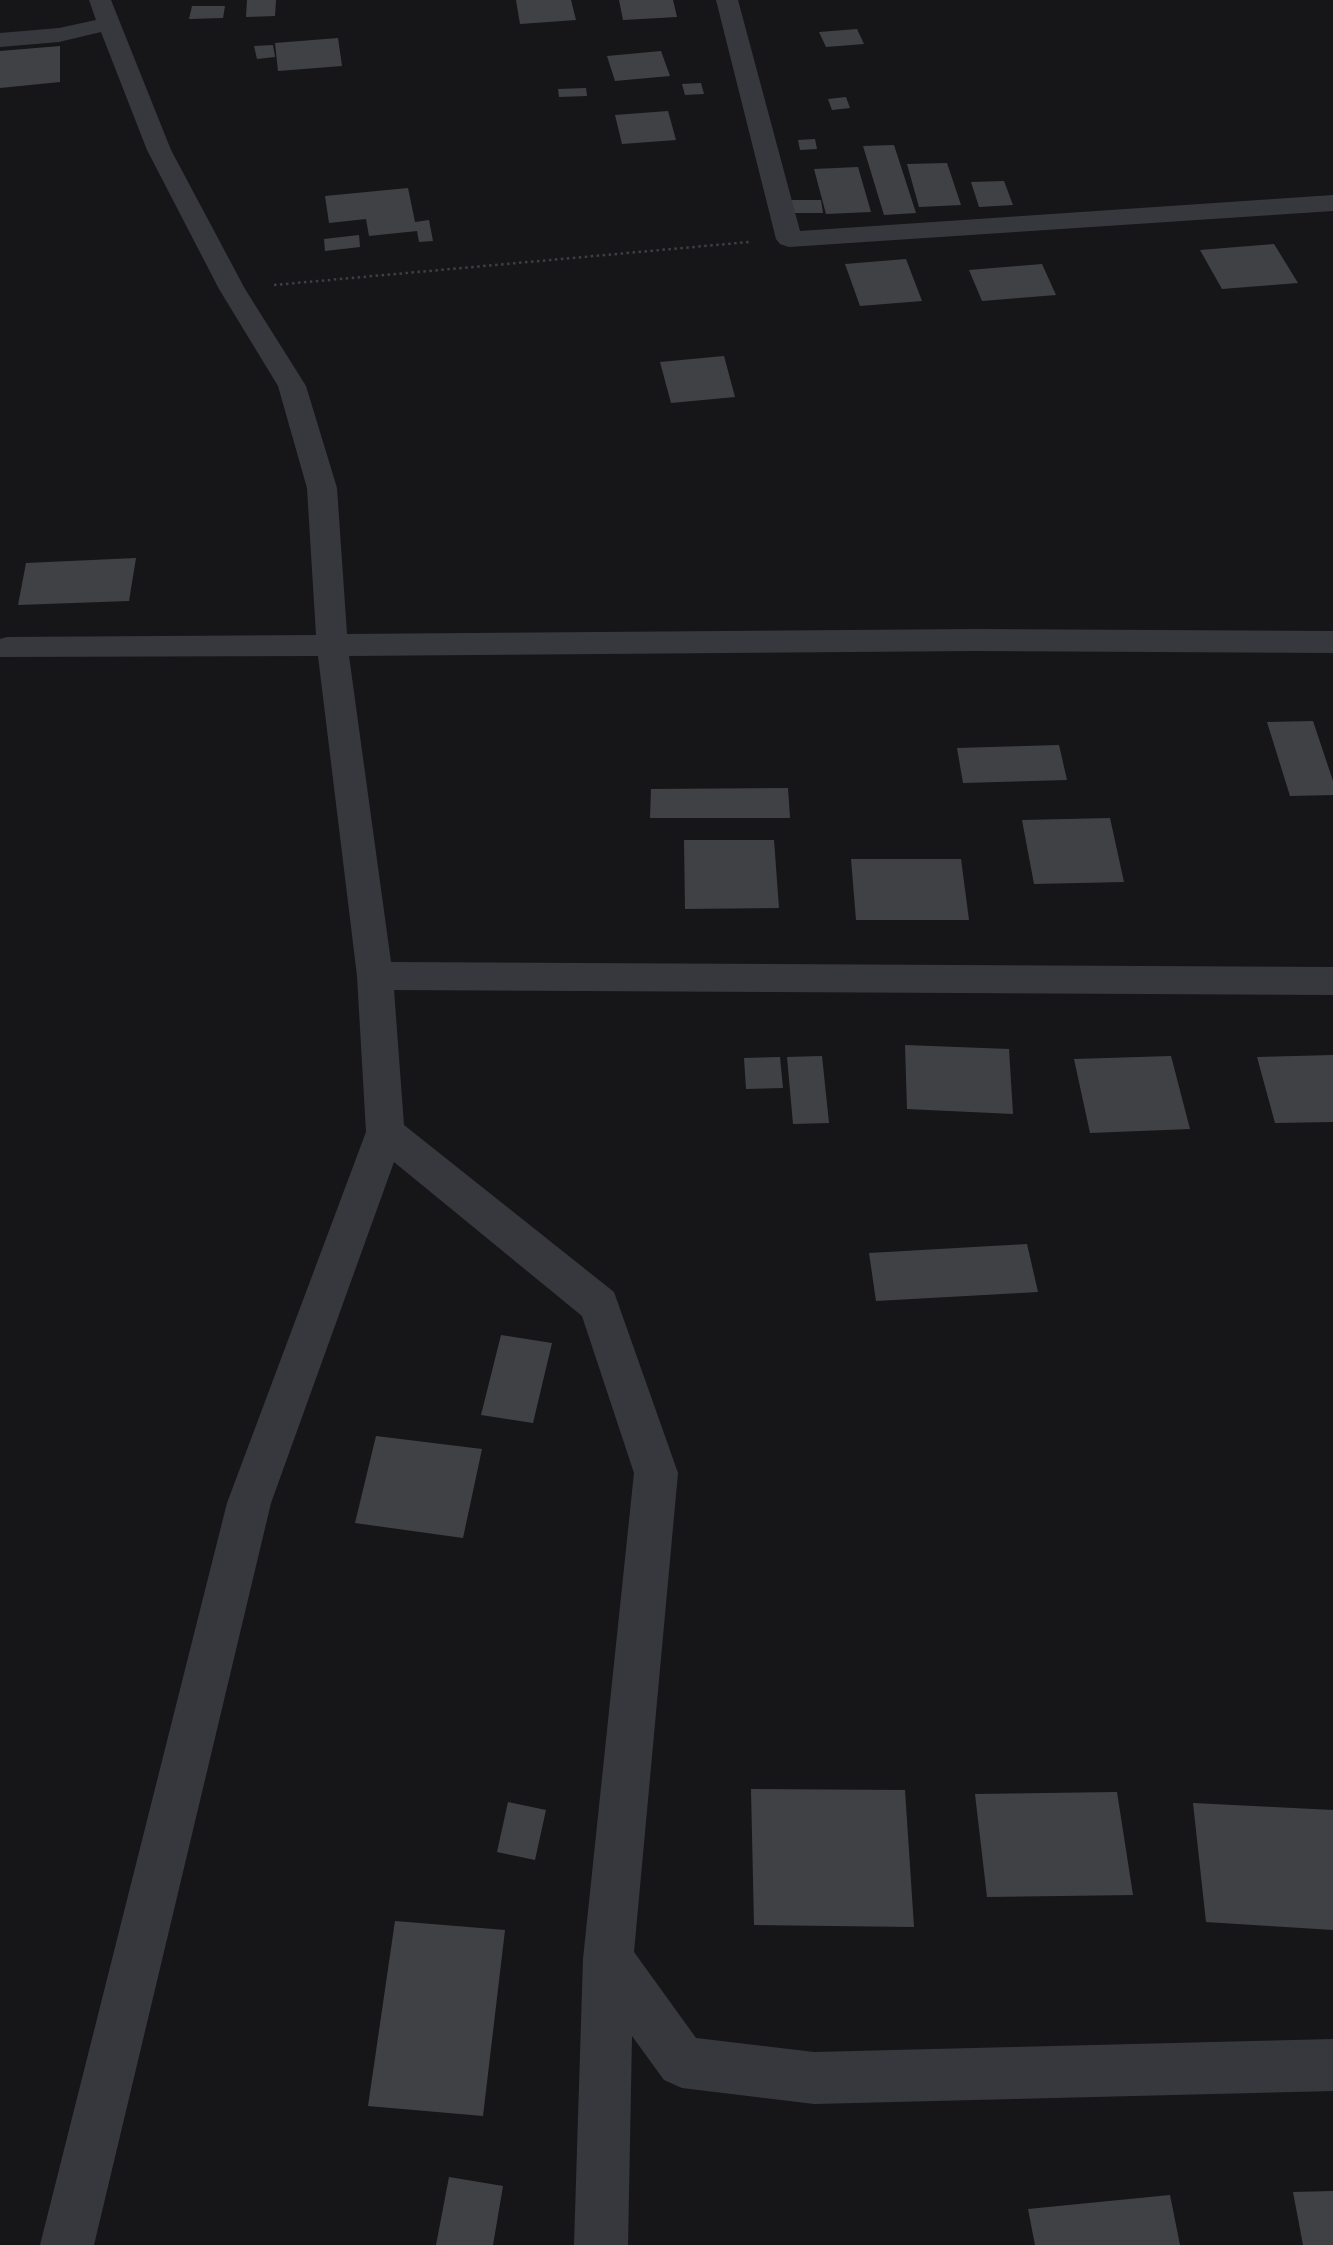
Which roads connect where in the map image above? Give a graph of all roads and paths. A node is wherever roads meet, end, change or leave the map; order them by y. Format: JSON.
{"nodes":[{"id":1,"x":100,"y":0,"type":"edge"},
{"id":2,"x":727,"y":0,"type":"edge"},
{"id":3,"x":108,"y":24,"type":"junction"},
{"id":4,"x":0,"y":40,"type":"edge"},
{"id":5,"x":1333,"y":203,"type":"edge"},
{"id":6,"x":789,"y":239,"type":"junction"},
{"id":7,"x":232,"y":289,"type":"junction"},
{"id":8,"x":1333,"y":642,"type":"edge"},
{"id":9,"x":332,"y":644,"type":"junction"},
{"id":10,"x":7,"y":648,"type":"dead end"},
{"id":11,"x":375,"y":976,"type":"junction"},
{"id":12,"x":1333,"y":981,"type":"edge"},
{"id":13,"x":385,"y":1132,"type":"junction"},
{"id":14,"x":608,"y":1959,"type":"junction"},
{"id":15,"x":1333,"y":2065,"type":"edge"},
{"id":16,"x":67,"y":2245,"type":"edge"},
{"id":17,"x":601,"y":2245,"type":"edge"}],
"edges":[{"from":1,"to":3,"type":"street"},
{"from":2,"to":6,"type":"street"},
{"from":3,"to":4,"type":"street"},
{"from":3,"to":7,"type":"street"},
{"from":5,"to":6,"type":"street"},
{"from":6,"to":7,"type":"path"},
{"from":7,"to":9,"type":"street"},
{"from":8,"to":9,"type":"street"},
{"from":9,"to":10,"type":"street"},
{"from":9,"to":11,"type":"street"},
{"from":11,"to":12,"type":"street"},
{"from":11,"to":13,"type":"street"},
{"from":13,"to":14,"type":"street"},
{"from":13,"to":16,"type":"street"},
{"from":14,"to":15,"type":"street"},
{"from":14,"to":17,"type":"street"}]}
